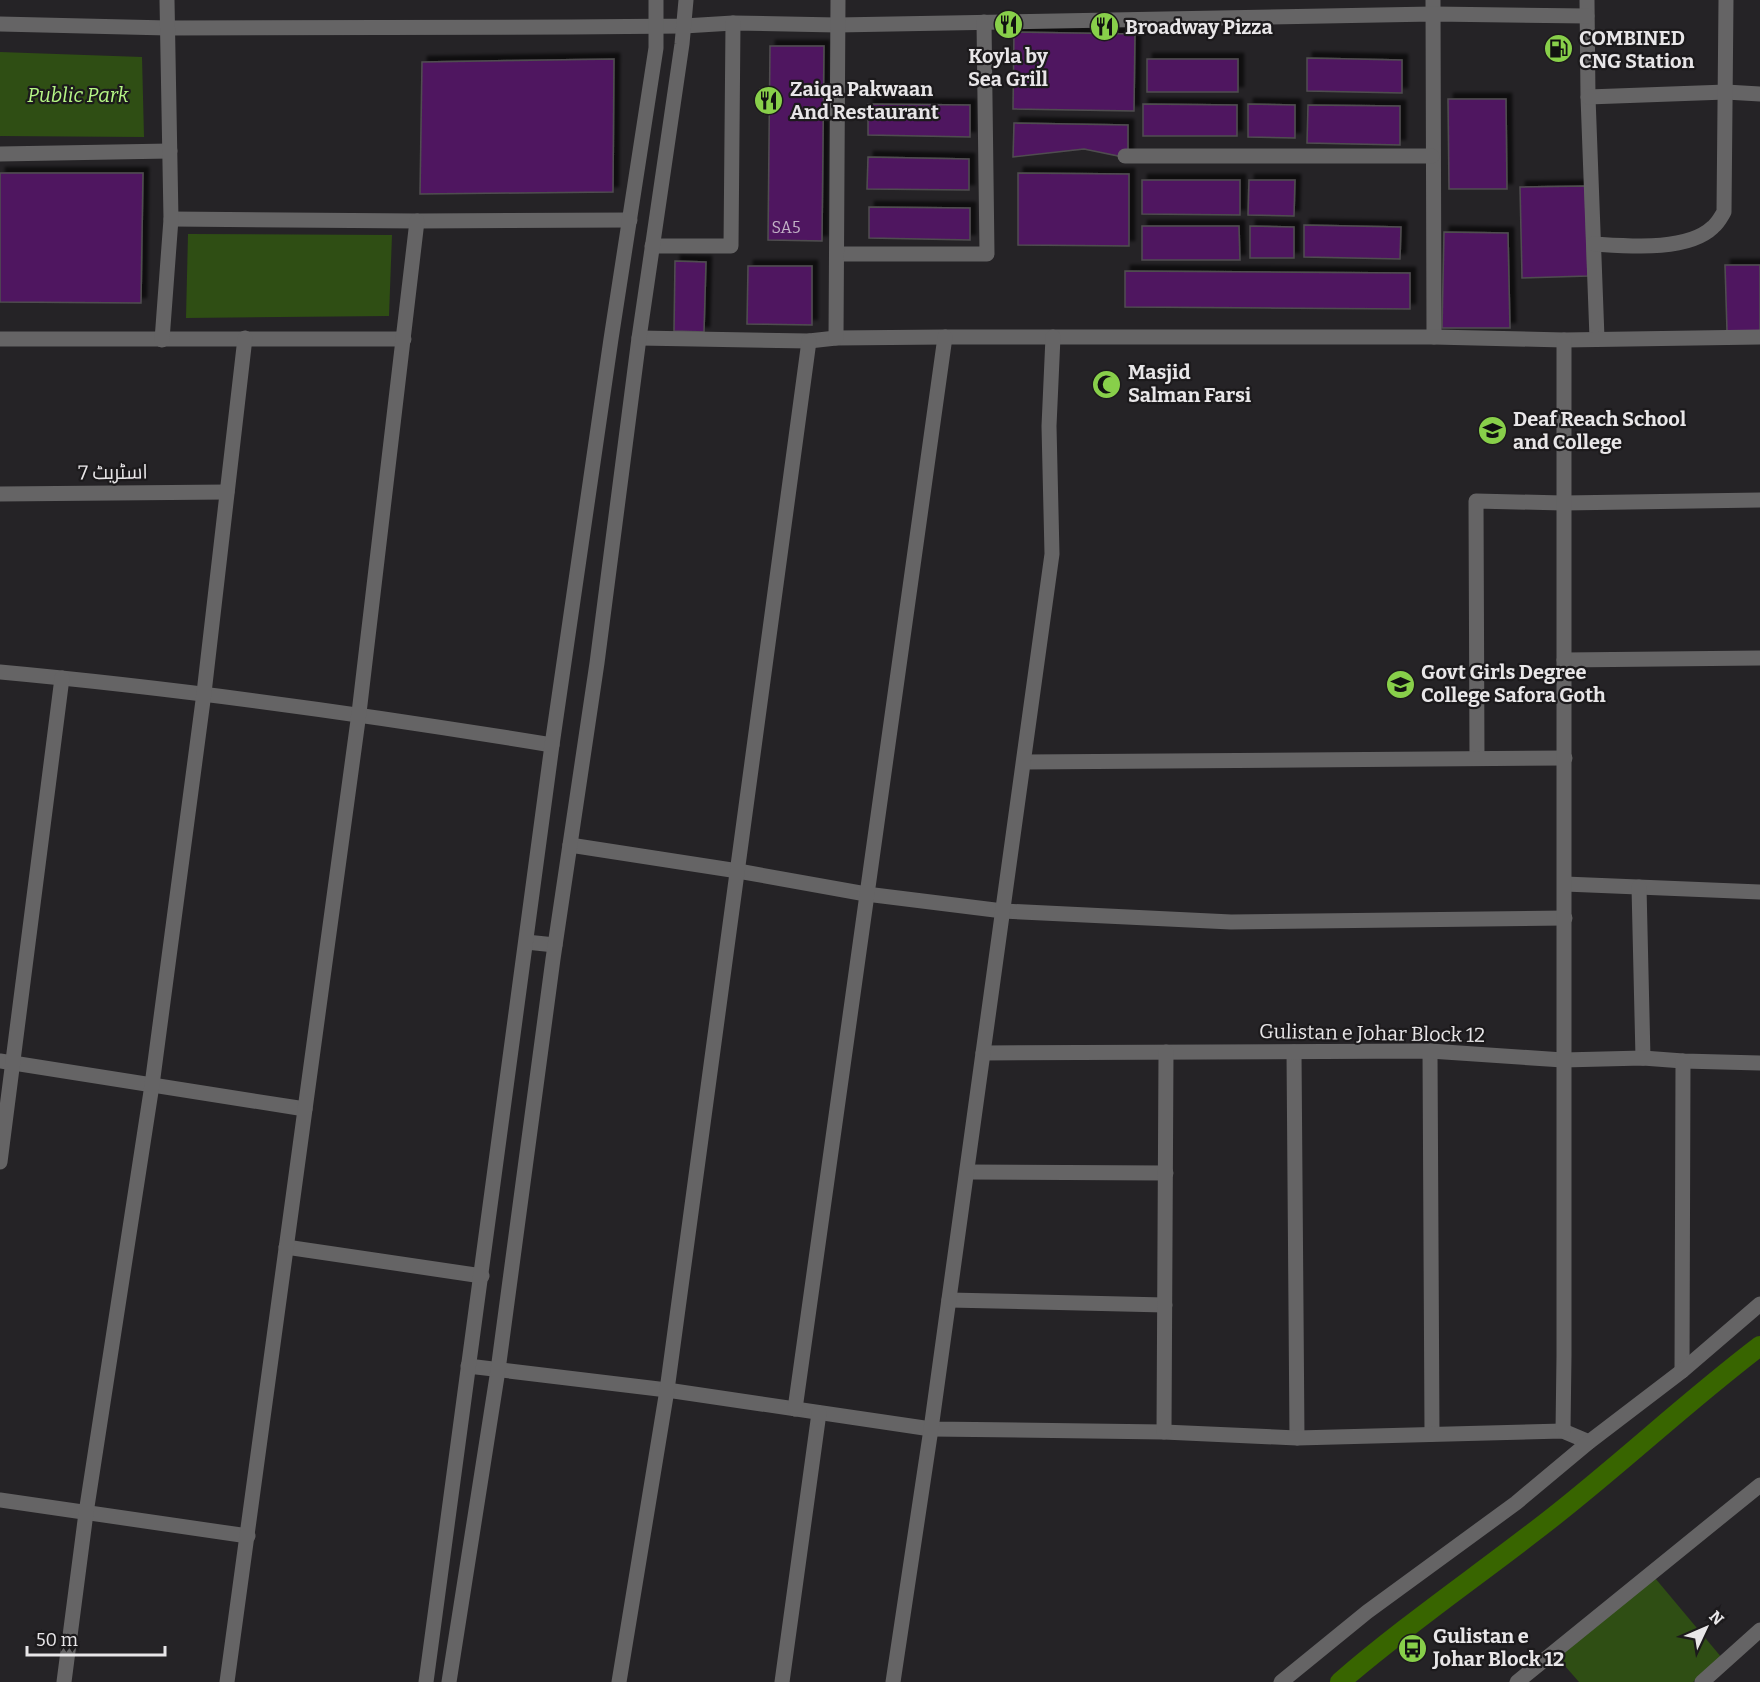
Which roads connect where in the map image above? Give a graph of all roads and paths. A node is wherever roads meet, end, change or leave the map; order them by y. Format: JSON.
{"nodes":[{"id":1,"x":167,"y":0,"type":"edge"},
{"id":2,"x":657,"y":0,"type":"edge"},
{"id":3,"x":686,"y":0,"type":"edge"},
{"id":4,"x":838,"y":0,"type":"edge"},
{"id":5,"x":1726,"y":0,"type":"edge"},
{"id":6,"x":1433,"y":7,"type":"edge"},
{"id":7,"x":1587,"y":8,"type":"edge"},
{"id":8,"x":984,"y":22,"type":"junction"},
{"id":9,"x":733,"y":23,"type":"junction"},
{"id":10,"x":0,"y":24,"type":"edge"},
{"id":11,"x":837,"y":25,"type":"junction"},
{"id":12,"x":656,"y":26,"type":"junction"},
{"id":13,"x":684,"y":26,"type":"junction"},
{"id":14,"x":168,"y":28,"type":"junction"},
{"id":15,"x":1726,"y":92,"type":"junction"},
{"id":16,"x":1760,"y":94,"type":"edge"},
{"id":17,"x":1588,"y":97,"type":"junction"},
{"id":18,"x":170,"y":151,"type":"junction"},
{"id":19,"x":0,"y":154,"type":"edge"},
{"id":20,"x":1125,"y":156,"type":"dead end"},
{"id":21,"x":1432,"y":156,"type":"junction"},
{"id":22,"x":171,"y":219,"type":"junction"},
{"id":23,"x":630,"y":220,"type":"junction"},
{"id":24,"x":417,"y":221,"type":"junction"},
{"id":25,"x":1594,"y":244,"type":"junction"},
{"id":26,"x":652,"y":246,"type":"junction"},
{"id":27,"x":837,"y":254,"type":"junction"},
{"id":28,"x":945,"y":336,"type":"junction"},
{"id":29,"x":1053,"y":337,"type":"junction"},
{"id":30,"x":1434,"y":337,"type":"junction"},
{"id":31,"x":1760,"y":337,"type":"edge"},
{"id":32,"x":244,"y":338,"type":"junction"},
{"id":33,"x":639,"y":338,"type":"junction"},
{"id":34,"x":836,"y":338,"type":"junction"},
{"id":35,"x":1598,"y":338,"type":"junction"},
{"id":36,"x":0,"y":339,"type":"edge"},
{"id":37,"x":404,"y":339,"type":"junction"},
{"id":38,"x":162,"y":340,"type":"junction"},
{"id":39,"x":1564,"y":340,"type":"junction"},
{"id":40,"x":809,"y":341,"type":"junction"},
{"id":41,"x":227,"y":492,"type":"junction"},
{"id":42,"x":0,"y":494,"type":"edge"},
{"id":43,"x":1760,"y":500,"type":"edge"},
{"id":44,"x":1563,"y":503,"type":"junction"},
{"id":45,"x":1760,"y":658,"type":"edge"},
{"id":46,"x":1564,"y":660,"type":"junction"},
{"id":47,"x":0,"y":672,"type":"edge"},
{"id":48,"x":62,"y":678,"type":"junction"},
{"id":49,"x":204,"y":693,"type":"junction"},
{"id":50,"x":359,"y":713,"type":"junction"},
{"id":51,"x":552,"y":744,"type":"junction"},
{"id":52,"x":1477,"y":758,"type":"junction"},
{"id":53,"x":1564,"y":758,"type":"junction"},
{"id":54,"x":1025,"y":762,"type":"junction"},
{"id":55,"x":570,"y":845,"type":"junction"},
{"id":56,"x":738,"y":871,"type":"junction"},
{"id":57,"x":1565,"y":884,"type":"junction"},
{"id":58,"x":1639,"y":887,"type":"junction"},
{"id":59,"x":1760,"y":892,"type":"edge"},
{"id":60,"x":866,"y":894,"type":"junction"},
{"id":61,"x":1003,"y":911,"type":"junction"},
{"id":62,"x":1565,"y":918,"type":"junction"},
{"id":63,"x":526,"y":942,"type":"junction"},
{"id":64,"x":555,"y":945,"type":"junction"},
{"id":65,"x":1430,"y":1051,"type":"junction"},
{"id":66,"x":1166,"y":1052,"type":"junction"},
{"id":67,"x":1294,"y":1052,"type":"junction"},
{"id":68,"x":983,"y":1053,"type":"junction"},
{"id":69,"x":1643,"y":1058,"type":"junction"},
{"id":70,"x":1563,"y":1060,"type":"junction"},
{"id":71,"x":1683,"y":1061,"type":"junction"},
{"id":72,"x":6,"y":1062,"type":"edge"},
{"id":73,"x":1760,"y":1063,"type":"edge"},
{"id":74,"x":152,"y":1085,"type":"junction"},
{"id":75,"x":304,"y":1109,"type":"junction"},
{"id":76,"x":0,"y":1162,"type":"edge"},
{"id":77,"x":967,"y":1172,"type":"junction"},
{"id":78,"x":1166,"y":1173,"type":"junction"},
{"id":79,"x":286,"y":1247,"type":"junction"},
{"id":80,"x":482,"y":1276,"type":"junction"},
{"id":81,"x":949,"y":1300,"type":"junction"},
{"id":82,"x":1760,"y":1304,"type":"edge"},
{"id":83,"x":1165,"y":1305,"type":"junction"},
{"id":84,"x":468,"y":1366,"type":"junction"},
{"id":85,"x":498,"y":1370,"type":"junction"},
{"id":86,"x":1682,"y":1371,"type":"junction"},
{"id":87,"x":667,"y":1390,"type":"junction"},
{"id":88,"x":795,"y":1409,"type":"junction"},
{"id":89,"x":819,"y":1413,"type":"junction"},
{"id":90,"x":931,"y":1429,"type":"junction"},
{"id":91,"x":1563,"y":1431,"type":"junction"},
{"id":92,"x":1164,"y":1432,"type":"junction"},
{"id":93,"x":1432,"y":1434,"type":"junction"},
{"id":94,"x":1297,"y":1438,"type":"junction"},
{"id":95,"x":1589,"y":1442,"type":"junction"},
{"id":96,"x":1760,"y":1485,"type":"edge"},
{"id":97,"x":0,"y":1500,"type":"edge"},
{"id":98,"x":86,"y":1513,"type":"junction"},
{"id":99,"x":248,"y":1536,"type":"junction"},
{"id":100,"x":1760,"y":1630,"type":"edge"},
{"id":101,"x":64,"y":1682,"type":"edge"},
{"id":102,"x":227,"y":1682,"type":"edge"},
{"id":103,"x":426,"y":1682,"type":"edge"},
{"id":104,"x":449,"y":1682,"type":"edge"},
{"id":105,"x":619,"y":1682,"type":"edge"},
{"id":106,"x":782,"y":1682,"type":"edge"},
{"id":107,"x":893,"y":1682,"type":"edge"},
{"id":108,"x":1281,"y":1682,"type":"edge"},
{"id":109,"x":1517,"y":1682,"type":"edge"},
{"id":110,"x":1702,"y":1682,"type":"edge"}],
"edges":[{"from":1,"to":14,"type":"street"},
{"from":2,"to":12,"type":"street"},
{"from":3,"to":13,"type":"street"},
{"from":4,"to":11,"type":"street"},
{"from":5,"to":15,"type":"street"},
{"from":6,"to":7,"type":"street"},
{"from":6,"to":8,"type":"street"},
{"from":6,"to":21,"type":"street"},
{"from":7,"to":17,"type":"street"},
{"from":8,"to":11,"type":"street"},
{"from":8,"to":27,"type":"street"},
{"from":9,"to":11,"type":"street"},
{"from":9,"to":13,"type":"street"},
{"from":9,"to":26,"type":"street"},
{"from":10,"to":14,"type":"street"},
{"from":11,"to":27,"type":"street"},
{"from":12,"to":13,"type":"street"},
{"from":12,"to":14,"type":"street"},
{"from":12,"to":23,"type":"street"},
{"from":13,"to":26,"type":"street"},
{"from":14,"to":18,"type":"street"},
{"from":15,"to":16,"type":"street"},
{"from":15,"to":17,"type":"street"},
{"from":15,"to":25,"type":"street"},
{"from":17,"to":25,"type":"street"},
{"from":18,"to":19,"type":"street"},
{"from":18,"to":22,"type":"street"},
{"from":20,"to":21,"type":"street"},
{"from":21,"to":30,"type":"street"},
{"from":22,"to":24,"type":"street"},
{"from":22,"to":38,"type":"street"},
{"from":23,"to":24,"type":"street"},
{"from":23,"to":51,"type":"street"},
{"from":24,"to":37,"type":"street"},
{"from":25,"to":35,"type":"street"},
{"from":26,"to":33,"type":"street"},
{"from":27,"to":34,"type":"street"},
{"from":28,"to":29,"type":"street"},
{"from":28,"to":34,"type":"street"},
{"from":28,"to":60,"type":"street"},
{"from":29,"to":30,"type":"street"},
{"from":29,"to":54,"type":"street"},
{"from":30,"to":39,"type":"street"},
{"from":31,"to":35,"type":"street"},
{"from":32,"to":37,"type":"street"},
{"from":32,"to":38,"type":"street"},
{"from":32,"to":41,"type":"street"},
{"from":33,"to":40,"type":"street"},
{"from":33,"to":55,"type":"street"},
{"from":34,"to":40,"type":"street"},
{"from":35,"to":39,"type":"street"},
{"from":36,"to":38,"type":"street"},
{"from":37,"to":50,"type":"street"},
{"from":39,"to":44,"type":"street"},
{"from":40,"to":56,"type":"street"},
{"from":41,"to":42,"type":"street","name":"اسٹریٹ 7"},
{"from":41,"to":49,"type":"street"},
{"from":43,"to":44,"type":"street"},
{"from":44,"to":46,"type":"street"},
{"from":44,"to":52,"type":"street"},
{"from":45,"to":46,"type":"street"},
{"from":46,"to":53,"type":"street"},
{"from":47,"to":48,"type":"street"},
{"from":48,"to":49,"type":"street"},
{"from":48,"to":72,"type":"street"},
{"from":49,"to":50,"type":"street"},
{"from":49,"to":74,"type":"street"},
{"from":50,"to":51,"type":"street"},
{"from":50,"to":75,"type":"street"},
{"from":51,"to":63,"type":"street"},
{"from":52,"to":53,"type":"street"},
{"from":52,"to":54,"type":"street"},
{"from":53,"to":57,"type":"street"},
{"from":54,"to":61,"type":"street"},
{"from":55,"to":56,"type":"street"},
{"from":55,"to":64,"type":"street"},
{"from":56,"to":60,"type":"street"},
{"from":56,"to":87,"type":"street"},
{"from":57,"to":58,"type":"street"},
{"from":57,"to":62,"type":"street"},
{"from":58,"to":59,"type":"street"},
{"from":58,"to":69,"type":"street"},
{"from":60,"to":61,"type":"street"},
{"from":60,"to":88,"type":"street"},
{"from":61,"to":62,"type":"street"},
{"from":61,"to":68,"type":"street"},
{"from":62,"to":70,"type":"street"},
{"from":63,"to":64,"type":"street"},
{"from":63,"to":80,"type":"street"},
{"from":64,"to":85,"type":"street"},
{"from":65,"to":67,"type":"street","name":"Gulistan e Johar Block 12"},
{"from":65,"to":70,"type":"street","name":"Gulistan e Johar Block 12"},
{"from":65,"to":93,"type":"street"},
{"from":66,"to":67,"type":"street","name":"Gulistan e Johar Block 12"},
{"from":66,"to":68,"type":"street","name":"Gulistan e Johar Block 12"},
{"from":66,"to":78,"type":"street"},
{"from":67,"to":94,"type":"street"},
{"from":68,"to":77,"type":"street"},
{"from":69,"to":70,"type":"street","name":"Gulistan e Johar Block 12"},
{"from":69,"to":71,"type":"street","name":"Gulistan e Johar Block 12"},
{"from":70,"to":91,"type":"street"},
{"from":71,"to":73,"type":"street","name":"Gulistan e Johar Block 12"},
{"from":71,"to":86,"type":"street"},
{"from":72,"to":74,"type":"street"},
{"from":72,"to":76,"type":"street"},
{"from":74,"to":75,"type":"street"},
{"from":74,"to":98,"type":"street"},
{"from":75,"to":79,"type":"street"},
{"from":77,"to":78,"type":"street"},
{"from":77,"to":81,"type":"street"},
{"from":78,"to":83,"type":"street"},
{"from":79,"to":80,"type":"street"},
{"from":79,"to":99,"type":"street"},
{"from":80,"to":84,"type":"street"},
{"from":81,"to":83,"type":"street"},
{"from":81,"to":90,"type":"street"},
{"from":82,"to":86,"type":"street"},
{"from":83,"to":92,"type":"street"},
{"from":84,"to":85,"type":"street"},
{"from":84,"to":103,"type":"street"},
{"from":85,"to":87,"type":"street"},
{"from":85,"to":104,"type":"street"},
{"from":86,"to":95,"type":"street"},
{"from":87,"to":88,"type":"street"},
{"from":87,"to":105,"type":"street"},
{"from":88,"to":89,"type":"street"},
{"from":89,"to":90,"type":"street"},
{"from":89,"to":106,"type":"street"},
{"from":90,"to":92,"type":"street"},
{"from":90,"to":107,"type":"street"},
{"from":91,"to":93,"type":"street"},
{"from":91,"to":95,"type":"street"},
{"from":92,"to":94,"type":"street"},
{"from":93,"to":94,"type":"street"},
{"from":95,"to":108,"type":"street"},
{"from":96,"to":109,"type":"street"},
{"from":97,"to":98,"type":"street"},
{"from":98,"to":99,"type":"street"},
{"from":98,"to":101,"type":"street"},
{"from":99,"to":102,"type":"street"},
{"from":100,"to":110,"type":"street"}]}
